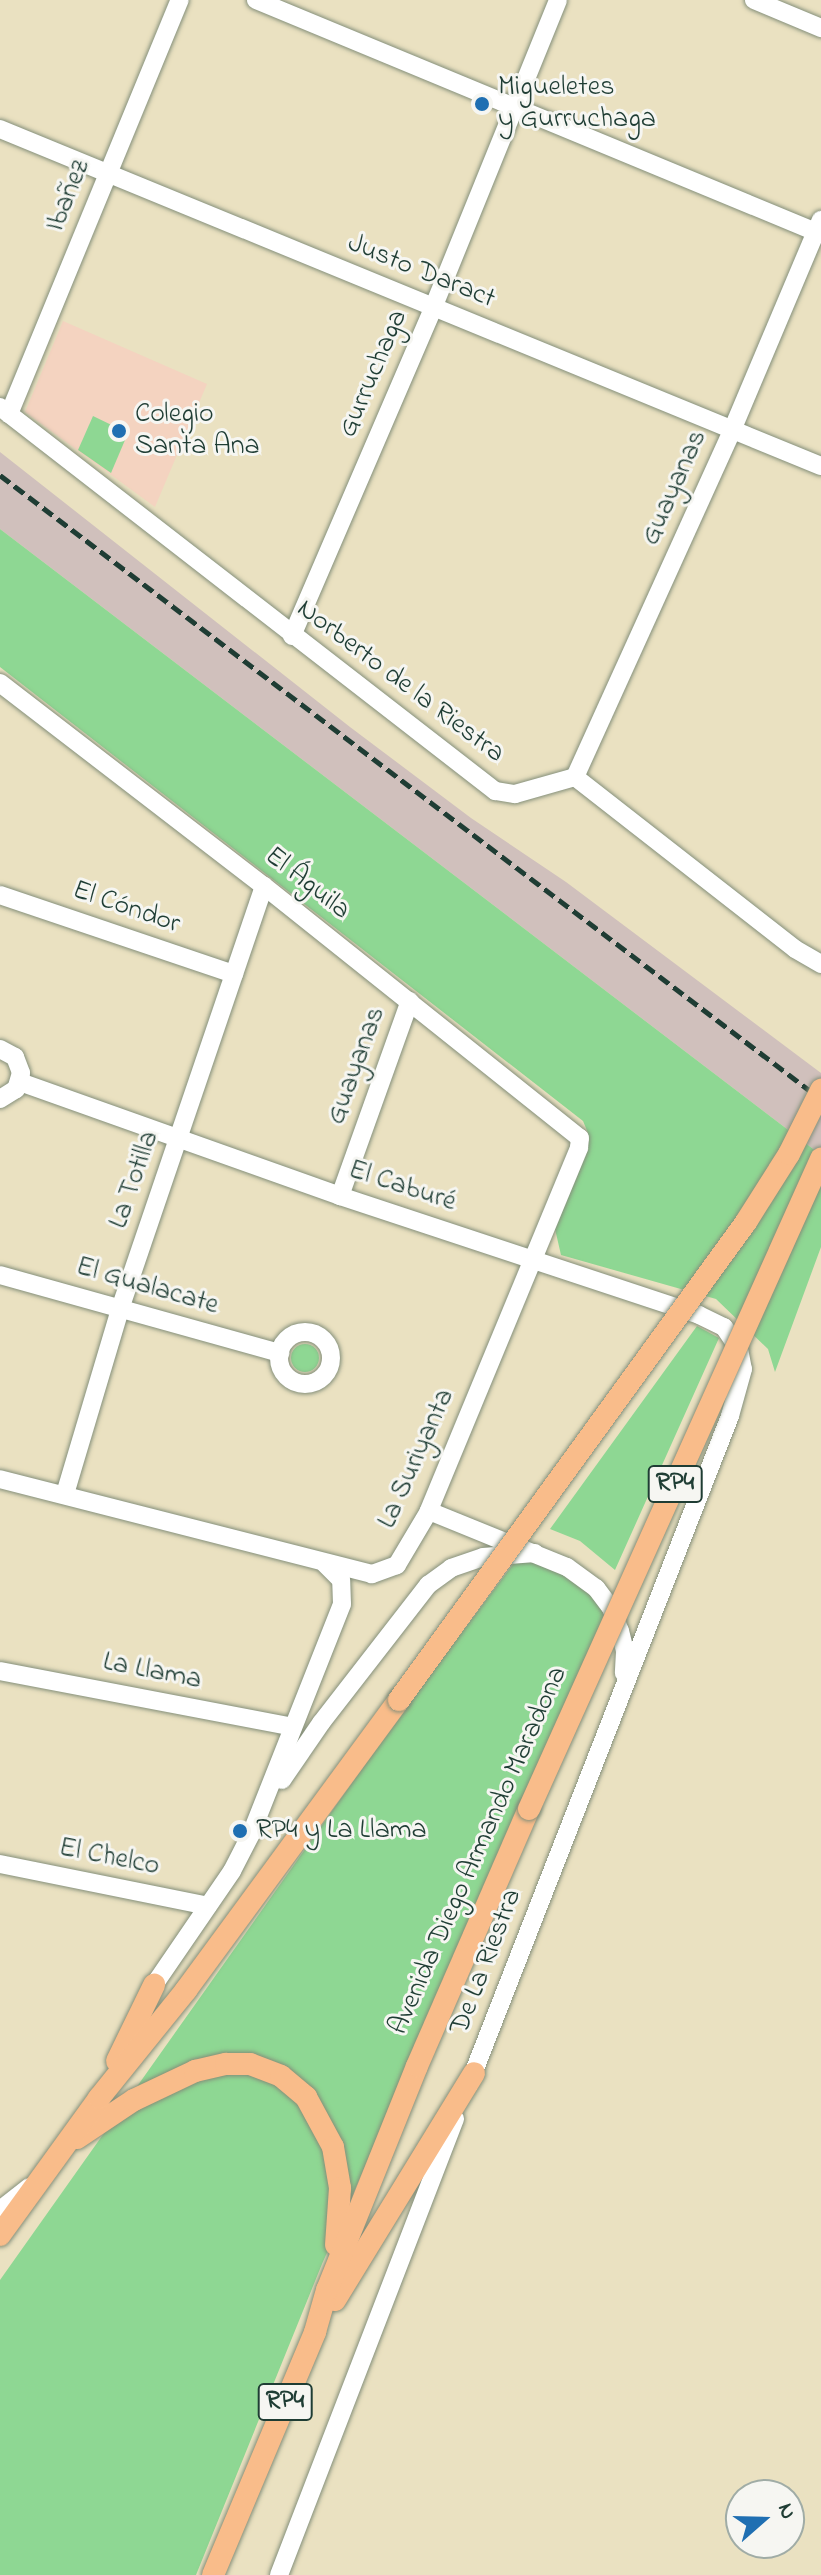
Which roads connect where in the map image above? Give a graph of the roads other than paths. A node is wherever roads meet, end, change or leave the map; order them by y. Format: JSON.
{"nodes":[{"id":1,"x":180,"y":0,"type":"edge"},
{"id":2,"x":256,"y":0,"type":"edge"},
{"id":3,"x":558,"y":0,"type":"edge"},
{"id":4,"x":754,"y":0,"type":"edge"},
{"id":5,"x":821,"y":28,"type":"edge"},
{"id":6,"x":515,"y":107,"type":"junction"},
{"id":7,"x":0,"y":129,"type":"edge"},
{"id":8,"x":109,"y":173,"type":"junction"},
{"id":9,"x":819,"y":228,"type":"edge"},
{"id":10,"x":433,"y":308,"type":"junction"},
{"id":11,"x":4,"y":410,"type":"edge"},
{"id":12,"x":733,"y":428,"type":"junction"},
{"id":13,"x":821,"y":466,"type":"edge"},
{"id":14,"x":292,"y":636,"type":"junction"},
{"id":15,"x":0,"y":683,"type":"edge"},
{"id":16,"x":575,"y":777,"type":"junction"},
{"id":17,"x":264,"y":886,"type":"junction"},
{"id":18,"x":0,"y":895,"type":"edge"},
{"id":19,"x":821,"y":964,"type":"edge"},
{"id":20,"x":234,"y":974,"type":"junction"},
{"id":21,"x":410,"y":1001,"type":"junction"},
{"id":22,"x":0,"y":1049,"type":"edge"},
{"id":23,"x":20,"y":1082,"type":"junction"},
{"id":24,"x":821,"y":1090,"type":"edge"},
{"id":25,"x":0,"y":1099,"type":"edge"},
{"id":26,"x":577,"y":1133,"type":"joint"},
{"id":27,"x":179,"y":1139,"type":"junction"},
{"id":28,"x":821,"y":1159,"type":"edge"},
{"id":29,"x":340,"y":1196,"type":"junction"},
{"id":30,"x":531,"y":1259,"type":"junction"},
{"id":31,"x":0,"y":1275,"type":"edge"},
{"id":32,"x":120,"y":1309,"type":"junction"},
{"id":33,"x":280,"y":1353,"type":"dead end"},
{"id":34,"x":743,"y":1369,"type":"joint"},
{"id":35,"x":0,"y":1479,"type":"edge"},
{"id":36,"x":65,"y":1494,"type":"junction"},
{"id":37,"x":429,"y":1511,"type":"junction"},
{"id":38,"x":535,"y":1553,"type":"junction"},
{"id":39,"x":325,"y":1564,"type":"junction"},
{"id":40,"x":0,"y":1671,"type":"edge"},
{"id":41,"x":624,"y":1684,"type":"junction"},
{"id":42,"x":293,"y":1727,"type":"junction"},
{"id":43,"x":251,"y":1834,"type":"junction"},
{"id":44,"x":0,"y":1864,"type":"edge"},
{"id":45,"x":208,"y":1906,"type":"junction"},
{"id":46,"x":154,"y":1985,"type":"joint"},
{"id":47,"x":474,"y":2073,"type":"junction"},
{"id":48,"x":99,"y":2098,"type":"junction"},
{"id":49,"x":64,"y":2146,"type":"junction"},
{"id":50,"x":37,"y":2180,"type":"junction"},
{"id":51,"x":0,"y":2198,"type":"edge"},
{"id":52,"x":0,"y":2210,"type":"edge"},
{"id":53,"x":0,"y":2235,"type":"edge"},
{"id":54,"x":327,"y":2290,"type":"junction"},
{"id":55,"x":315,"y":2332,"type":"junction"},
{"id":56,"x":239,"y":2513,"type":"junction"},
{"id":57,"x":213,"y":2575,"type":"edge"},
{"id":58,"x":222,"y":2575,"type":"edge"},
{"id":59,"x":279,"y":2575,"type":"edge"}],
"edges":[{"from":1,"to":8,"type":"street","name":"Ibañez"},
{"from":2,"to":6,"type":"street"},
{"from":3,"to":6,"type":"street","name":"Gurruchaga"},
{"from":4,"to":5,"type":"street"},
{"from":6,"to":9,"type":"street"},
{"from":6,"to":10,"type":"street","name":"Gurruchaga"},
{"from":7,"to":8,"type":"street","name":"Justo Daract"},
{"from":8,"to":10,"type":"street","name":"Justo Daract"},
{"from":8,"to":11,"type":"street","name":"Ibañez"},
{"from":9,"to":12,"type":"street","name":"Guayanas"},
{"from":10,"to":12,"type":"street","name":"Justo Daract"},
{"from":10,"to":14,"type":"street","name":"Gurruchaga"},
{"from":11,"to":14,"type":"street","name":"Norberto de la Riestra"},
{"from":12,"to":13,"type":"street","name":"Justo Daract"},
{"from":12,"to":16,"type":"street","name":"Guayanas"},
{"from":14,"to":16,"type":"street","name":"Norberto de la Riestra"},
{"from":15,"to":17,"type":"street","name":"El Águila"},
{"from":16,"to":19,"type":"street"},
{"from":17,"to":20,"type":"street","name":"La Totilla"},
{"from":17,"to":21,"type":"street","name":"El Águila"},
{"from":18,"to":20,"type":"street","name":"El Cóndor"},
{"from":20,"to":27,"type":"street","name":"La Totilla"},
{"from":21,"to":26,"type":"street","name":"El Águila"},
{"from":21,"to":29,"type":"street","name":"Guayanas"},
{"from":22,"to":23,"type":"street"},
{"from":23,"to":25,"type":"street"},
{"from":23,"to":27,"type":"street","name":"El Caburé"},
{"from":24,"to":48,"type":"main road","bridge":true},
{"from":26,"to":30,"type":"street","name":"La Suriyanta"},
{"from":27,"to":29,"type":"street","name":"El Caburé"},
{"from":27,"to":32,"type":"street","name":"La Totilla"},
{"from":28,"to":54,"type":"main road","name":"Avenida Diego Armando Maradona","number":"RP4","bridge":true},
{"from":29,"to":30,"type":"street","name":"El Caburé"},
{"from":30,"to":34,"type":"street","name":"El Caburé"},
{"from":30,"to":37,"type":"street","name":"La Suriyanta"},
{"from":31,"to":32,"type":"street","name":"El Gualacate"},
{"from":32,"to":33,"type":"street","name":"El Gualacate"},
{"from":32,"to":36,"type":"street","name":"La Totilla"},
{"from":34,"to":41,"type":"street","name":"De La Riestra"},
{"from":35,"to":36,"type":"street","name":"La Suriyanta"},
{"from":36,"to":39,"type":"street","name":"La Suriyanta"},
{"from":37,"to":38,"type":"street"},
{"from":37,"to":39,"type":"street","name":"La Suriyanta"},
{"from":38,"to":41,"type":"street"},
{"from":38,"to":43,"type":"street"},
{"from":39,"to":42,"type":"street"},
{"from":40,"to":42,"type":"street","name":"La Llama"},
{"from":41,"to":47,"type":"street","name":"De La Riestra"},
{"from":42,"to":43,"type":"street"},
{"from":43,"to":45,"type":"street"},
{"from":44,"to":45,"type":"street","name":"El Chelco"},
{"from":45,"to":46,"type":"street"},
{"from":46,"to":48,"type":"main road"},
{"from":47,"to":55,"type":"main road"},
{"from":47,"to":59,"type":"street","name":"De La Riestra"},
{"from":48,"to":49,"type":"main road"},
{"from":49,"to":50,"type":"main road"},
{"from":49,"to":54,"type":"main road"},
{"from":50,"to":51,"type":"street"},
{"from":50,"to":52,"type":"street"},
{"from":50,"to":53,"type":"main road"},
{"from":54,"to":55,"type":"main road","name":"Avenida Diego Armando Maradona","number":"RP4"},
{"from":55,"to":56,"type":"main road","name":"Avenida Diego Armando Maradona","number":"RP4"},
{"from":56,"to":57,"type":"main road","name":"Avenida Diego Armando Maradona","number":"RP4"},
{"from":56,"to":58,"type":"main road"}]}
